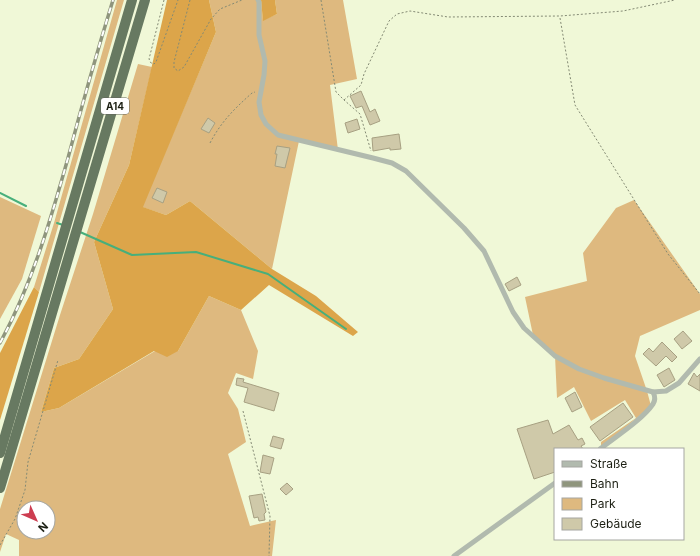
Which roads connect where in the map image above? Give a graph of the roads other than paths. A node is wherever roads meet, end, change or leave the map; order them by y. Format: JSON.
{"nodes":[{"id":1,"x":132,"y":0,"type":"edge"},
{"id":2,"x":145,"y":0,"type":"edge"},
{"id":3,"x":258,"y":0,"type":"edge"},
{"id":4,"x":700,"y":359,"type":"edge"},
{"id":5,"x":653,"y":392,"type":"junction"},
{"id":6,"x":601,"y":448,"type":"edge"},
{"id":7,"x":0,"y":453,"type":"edge"},
{"id":8,"x":554,"y":484,"type":"edge"},
{"id":9,"x":0,"y":488,"type":"edge"},
{"id":10,"x":454,"y":556,"type":"edge"}],
"edges":[{"from":1,"to":7,"type":"highway","number":"A14"},
{"from":2,"to":9,"type":"highway","number":"A14"},
{"from":3,"to":5,"type":"street"},
{"from":4,"to":5,"type":"street"},
{"from":5,"to":6,"type":"street"},
{"from":8,"to":10,"type":"street"}]}
